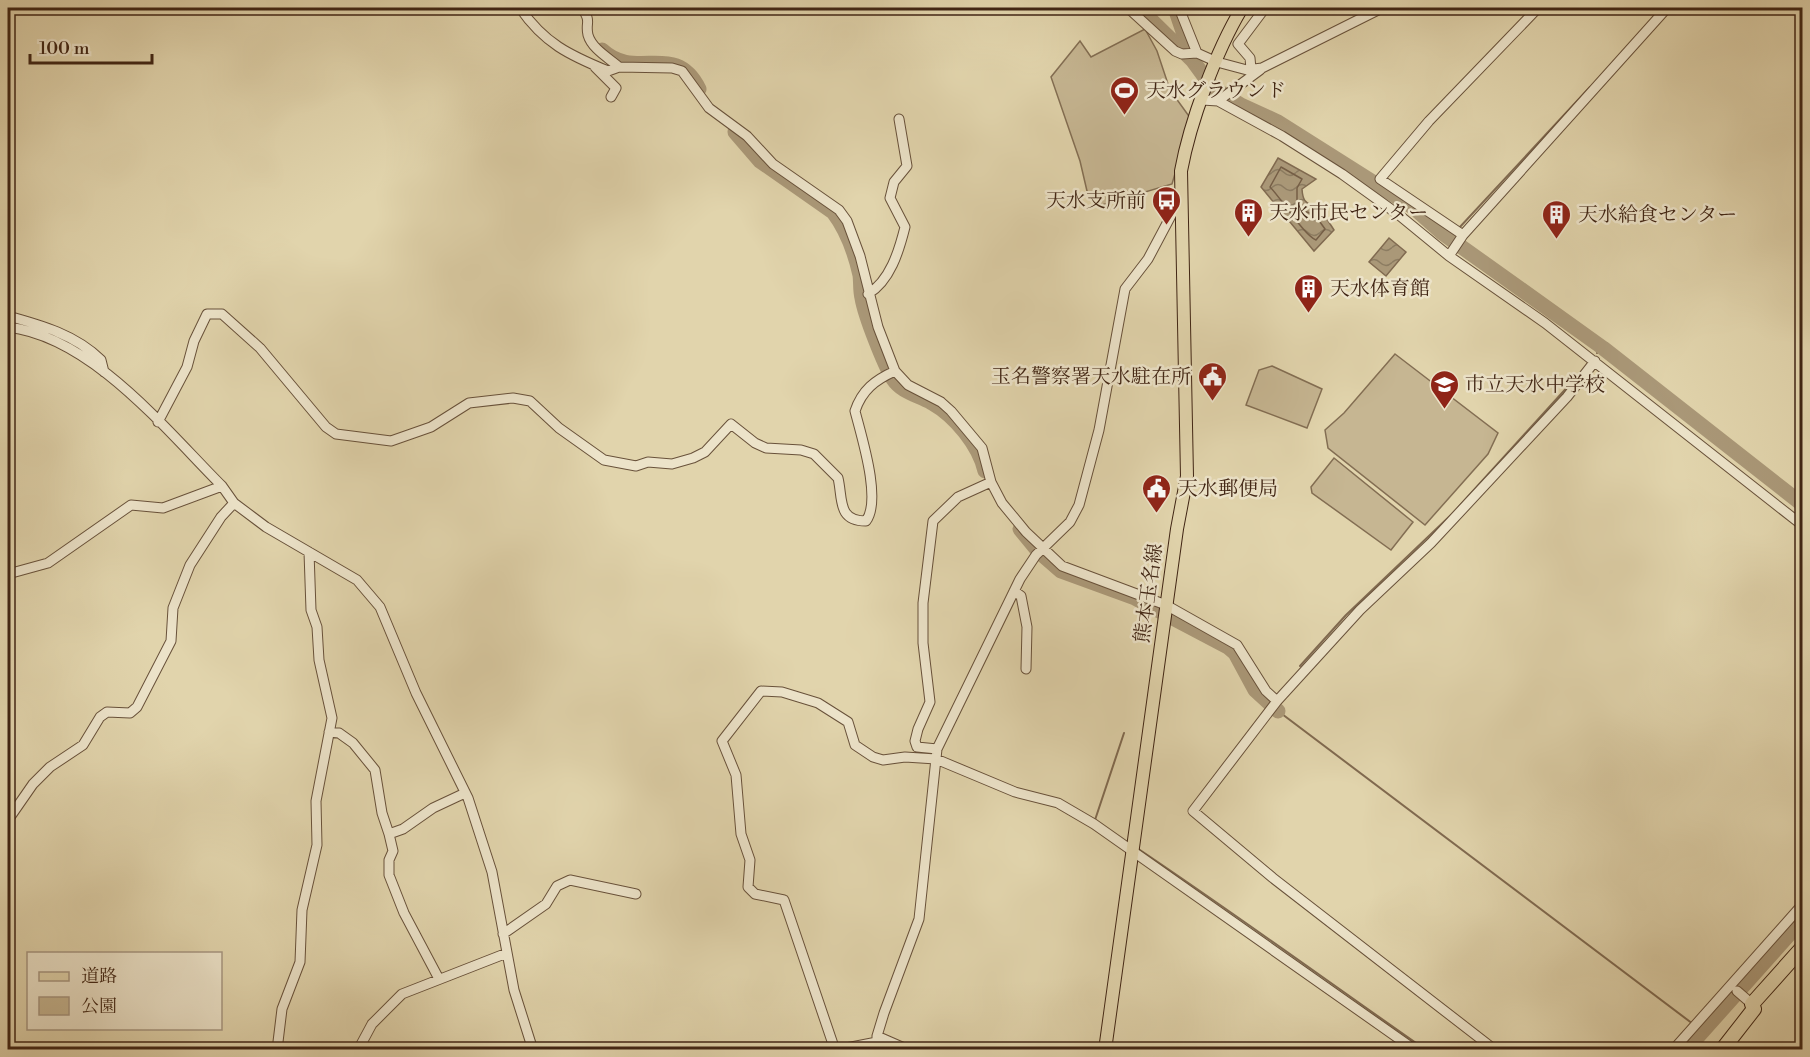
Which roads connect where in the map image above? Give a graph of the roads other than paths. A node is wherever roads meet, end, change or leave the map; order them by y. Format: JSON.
{"nodes":[{"id":1,"x":520,"y":8,"type":"edge"},
{"id":2,"x":582,"y":8,"type":"edge"},
{"id":3,"x":1128,"y":8,"type":"edge"},
{"id":4,"x":1179,"y":8,"type":"edge"},
{"id":5,"x":1242,"y":8,"type":"edge"},
{"id":6,"x":1265,"y":8,"type":"edge"},
{"id":7,"x":1382,"y":8,"type":"edge"},
{"id":8,"x":1538,"y":8,"type":"edge"},
{"id":9,"x":1667,"y":8,"type":"edge"},
{"id":10,"x":1196,"y":53,"type":"junction"},
{"id":11,"x":1217,"y":62,"type":"junction"},
{"id":12,"x":591,"y":64,"type":"junction"},
{"id":13,"x":619,"y":67,"type":"junction"},
{"id":14,"x":1262,"y":68,"type":"junction"},
{"id":15,"x":1251,"y":69,"type":"junction"},
{"id":16,"x":1204,"y":95,"type":"junction"},
{"id":17,"x":611,"y":97,"type":"dead end"},
{"id":18,"x":1220,"y":99,"type":"junction"},
{"id":19,"x":899,"y":119,"type":"dead end"},
{"id":20,"x":1182,"y":205,"type":"junction"},
{"id":21,"x":1462,"y":236,"type":"junction"},
{"id":22,"x":1451,"y":253,"type":"junction"},
{"id":23,"x":868,"y":294,"type":"junction"},
{"id":24,"x":8,"y":316,"type":"edge"},
{"id":25,"x":8,"y":327,"type":"edge"},
{"id":26,"x":1595,"y":361,"type":"junction"},
{"id":27,"x":104,"y":372,"type":"junction"},
{"id":28,"x":894,"y":372,"type":"junction"},
{"id":29,"x":158,"y":422,"type":"junction"},
{"id":30,"x":990,"y":482,"type":"junction"},
{"id":31,"x":222,"y":486,"type":"junction"},
{"id":32,"x":234,"y":502,"type":"junction"},
{"id":33,"x":1803,"y":525,"type":"edge"},
{"id":34,"x":309,"y":552,"type":"junction"},
{"id":35,"x":1039,"y":552,"type":"junction"},
{"id":36,"x":8,"y":574,"type":"edge"},
{"id":37,"x":1014,"y":591,"type":"junction"},
{"id":38,"x":1166,"y":608,"type":"junction"},
{"id":39,"x":1026,"y":669,"type":"dead end"},
{"id":40,"x":1273,"y":705,"type":"junction"},
{"id":41,"x":329,"y":732,"type":"junction"},
{"id":42,"x":937,"y":749,"type":"junction"},
{"id":43,"x":936,"y":759,"type":"junction"},
{"id":44,"x":465,"y":793,"type":"junction"},
{"id":45,"x":8,"y":820,"type":"edge"},
{"id":46,"x":389,"y":834,"type":"junction"},
{"id":47,"x":1133,"y":841,"type":"junction"},
{"id":48,"x":636,"y":894,"type":"dead end"},
{"id":49,"x":1803,"y":905,"type":"edge"},
{"id":50,"x":504,"y":934,"type":"junction"},
{"id":51,"x":1803,"y":948,"type":"edge"},
{"id":52,"x":507,"y":953,"type":"junction"},
{"id":53,"x":439,"y":979,"type":"junction"},
{"id":54,"x":1737,"y":991,"type":"dead end"},
{"id":55,"x":1750,"y":1003,"type":"junction"},
{"id":56,"x":877,"y":1043,"type":"edge"},
{"id":57,"x":278,"y":1050,"type":"edge"},
{"id":58,"x":358,"y":1050,"type":"edge"},
{"id":59,"x":533,"y":1050,"type":"edge"},
{"id":60,"x":836,"y":1050,"type":"edge"},
{"id":61,"x":909,"y":1050,"type":"edge"},
{"id":62,"x":1105,"y":1050,"type":"edge"},
{"id":63,"x":1415,"y":1050,"type":"edge"},
{"id":64,"x":1495,"y":1050,"type":"edge"},
{"id":65,"x":1673,"y":1050,"type":"edge"},
{"id":66,"x":1722,"y":1050,"type":"edge"}],
"edges":[{"from":1,"to":12,"type":"street"},
{"from":2,"to":13,"type":"street"},
{"from":3,"to":10,"type":"street"},
{"from":4,"to":10,"type":"street"},
{"from":5,"to":11,"type":"main road","name":"熊本玉名線"},
{"from":6,"to":15,"type":"street"},
{"from":7,"to":14,"type":"street"},
{"from":8,"to":21,"type":"street"},
{"from":9,"to":21,"type":"street"},
{"from":10,"to":11,"type":"street"},
{"from":11,"to":15,"type":"street"},
{"from":11,"to":16,"type":"main road","name":"熊本玉名線"},
{"from":12,"to":13,"type":"street"},
{"from":12,"to":17,"type":"street"},
{"from":13,"to":23,"type":"street"},
{"from":14,"to":15,"type":"street"},
{"from":14,"to":18,"type":"street"},
{"from":16,"to":18,"type":"street"},
{"from":16,"to":20,"type":"main road","name":"熊本玉名線"},
{"from":18,"to":22,"type":"street"},
{"from":19,"to":23,"type":"street"},
{"from":20,"to":35,"type":"street"},
{"from":20,"to":38,"type":"main road","name":"熊本玉名線"},
{"from":21,"to":22,"type":"street"},
{"from":22,"to":26,"type":"street"},
{"from":23,"to":28,"type":"street"},
{"from":24,"to":27,"type":"street"},
{"from":25,"to":27,"type":"street"},
{"from":26,"to":33,"type":"street"},
{"from":26,"to":40,"type":"street"},
{"from":27,"to":29,"type":"street"},
{"from":28,"to":29,"type":"street"},
{"from":28,"to":30,"type":"street"},
{"from":29,"to":31,"type":"street"},
{"from":30,"to":35,"type":"street"},
{"from":30,"to":42,"type":"street"},
{"from":31,"to":32,"type":"street"},
{"from":31,"to":36,"type":"street"},
{"from":32,"to":34,"type":"street"},
{"from":32,"to":45,"type":"street"},
{"from":34,"to":41,"type":"street"},
{"from":34,"to":44,"type":"street"},
{"from":35,"to":37,"type":"street"},
{"from":35,"to":38,"type":"street"},
{"from":37,"to":39,"type":"street"},
{"from":37,"to":42,"type":"street"},
{"from":38,"to":40,"type":"street"},
{"from":38,"to":47,"type":"main road","name":"熊本玉名線"},
{"from":40,"to":64,"type":"street"},
{"from":41,"to":46,"type":"street"},
{"from":41,"to":57,"type":"street"},
{"from":42,"to":43,"type":"street"},
{"from":43,"to":47,"type":"street"},
{"from":43,"to":56,"type":"street"},
{"from":43,"to":60,"type":"street"},
{"from":44,"to":46,"type":"street"},
{"from":44,"to":50,"type":"street"},
{"from":46,"to":53,"type":"street"},
{"from":47,"to":62,"type":"main road","name":"熊本玉名線"},
{"from":47,"to":63,"type":"street"},
{"from":48,"to":50,"type":"street"},
{"from":49,"to":65,"type":"street"},
{"from":50,"to":52,"type":"street"},
{"from":51,"to":55,"type":"highway"},
{"from":52,"to":53,"type":"street"},
{"from":52,"to":59,"type":"street"},
{"from":53,"to":58,"type":"street"},
{"from":54,"to":55,"type":"street"},
{"from":55,"to":66,"type":"highway"},
{"from":56,"to":60,"type":"street"},
{"from":56,"to":61,"type":"street"}]}
